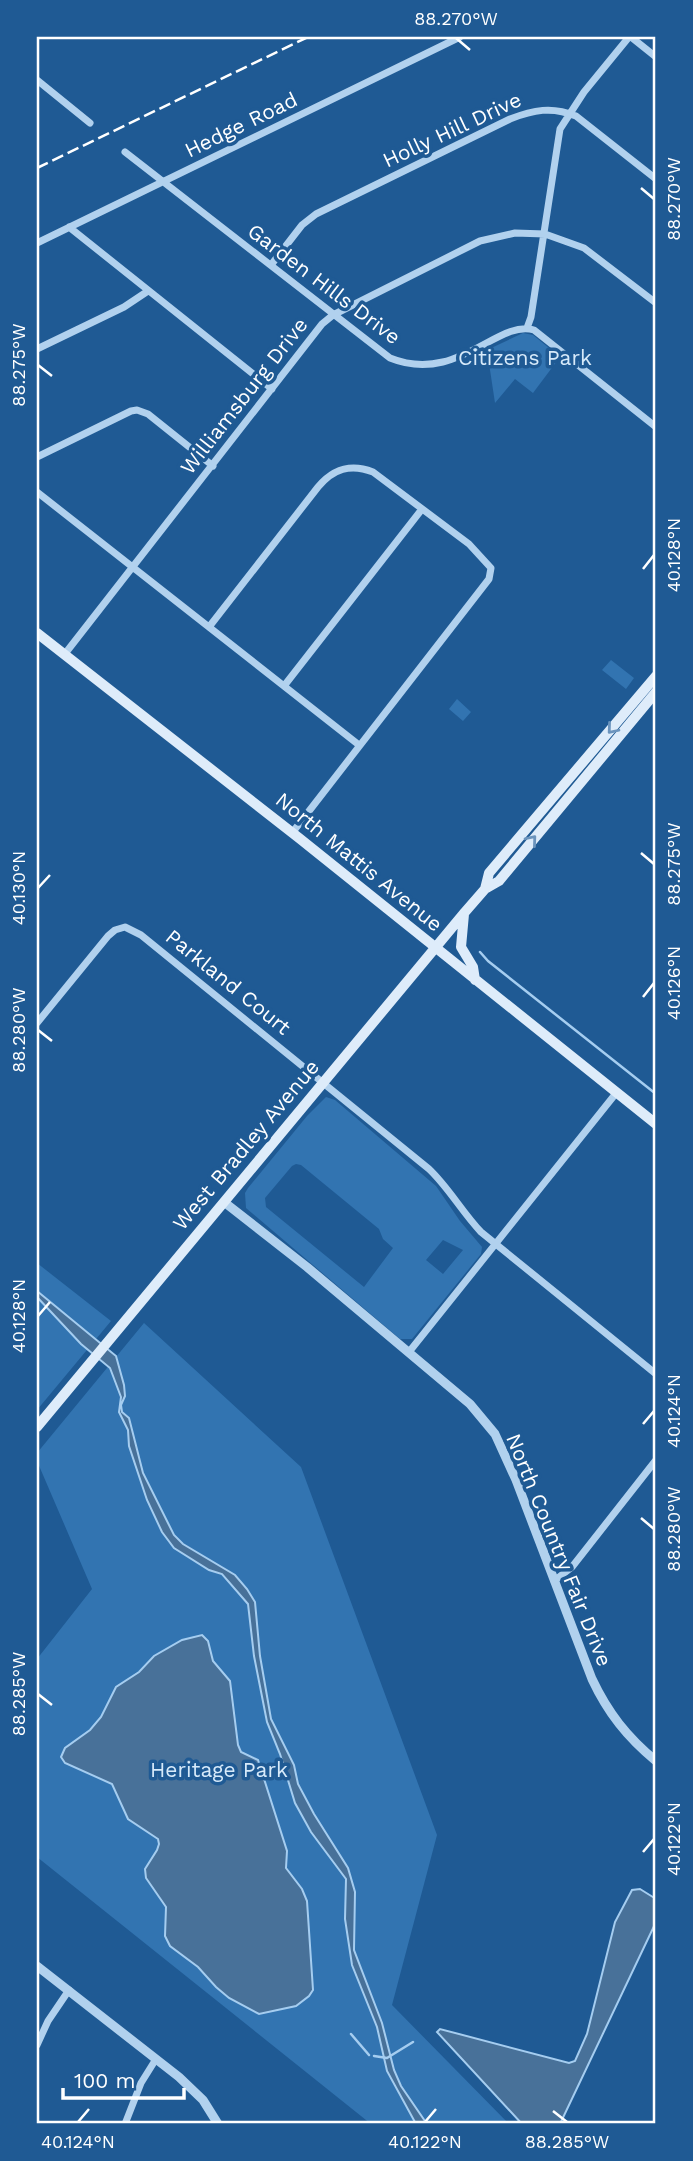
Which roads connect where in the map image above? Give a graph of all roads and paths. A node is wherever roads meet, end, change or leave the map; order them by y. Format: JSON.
{"nodes":[{"id":1,"x":460,"y":37,"type":"edge"},
{"id":2,"x":630,"y":37,"type":"edge"},
{"id":3,"x":656,"y":57,"type":"edge"},
{"id":4,"x":37,"y":80,"type":"edge"},
{"id":5,"x":569,"y":113,"type":"junction"},
{"id":6,"x":90,"y":123,"type":"dead end"},
{"id":7,"x":125,"y":152,"type":"dead end"},
{"id":8,"x":656,"y":179,"type":"edge"},
{"id":9,"x":163,"y":182,"type":"junction"},
{"id":10,"x":69,"y":227,"type":"junction"},
{"id":11,"x":545,"y":234,"type":"junction"},
{"id":12,"x":37,"y":243,"type":"edge"},
{"id":13,"x":271,"y":265,"type":"junction"},
{"id":14,"x":148,"y":291,"type":"junction"},
{"id":15,"x":656,"y":303,"type":"edge"},
{"id":16,"x":333,"y":315,"type":"junction"},
{"id":17,"x":527,"y":328,"type":"junction"},
{"id":18,"x":37,"y":349,"type":"edge"},
{"id":19,"x":272,"y":389,"type":"junction"},
{"id":20,"x":656,"y":427,"type":"edge"},
{"id":21,"x":37,"y":457,"type":"edge"},
{"id":22,"x":213,"y":466,"type":"junction"},
{"id":23,"x":37,"y":492,"type":"edge"},
{"id":24,"x":422,"y":509,"type":"junction"},
{"id":25,"x":132,"y":568,"type":"junction"},
{"id":26,"x":209,"y":627,"type":"junction"},
{"id":27,"x":37,"y":633,"type":"edge"},
{"id":28,"x":64,"y":655,"type":"junction"},
{"id":29,"x":656,"y":676,"type":"edge"},
{"id":30,"x":284,"y":686,"type":"junction"},
{"id":31,"x":656,"y":692,"type":"edge"},
{"id":32,"x":359,"y":745,"type":"junction"},
{"id":33,"x":292,"y":833,"type":"junction"},
{"id":34,"x":485,"y":889,"type":"junction"},
{"id":35,"x":465,"y":912,"type":"junction"},
{"id":36,"x":436,"y":948,"type":"junction"},
{"id":37,"x":475,"y":980,"type":"junction"},
{"id":38,"x":37,"y":1023,"type":"edge"},
{"id":39,"x":324,"y":1082,"type":"junction"},
{"id":40,"x":617,"y":1093,"type":"junction"},
{"id":41,"x":656,"y":1124,"type":"edge"},
{"id":42,"x":224,"y":1202,"type":"junction"},
{"id":43,"x":495,"y":1244,"type":"junction"},
{"id":44,"x":408,"y":1352,"type":"junction"},
{"id":45,"x":656,"y":1374,"type":"edge"},
{"id":46,"x":37,"y":1427,"type":"edge"},
{"id":47,"x":656,"y":1460,"type":"edge"},
{"id":48,"x":554,"y":1581,"type":"junction"},
{"id":49,"x":656,"y":1759,"type":"edge"},
{"id":50,"x":37,"y":1966,"type":"edge"},
{"id":51,"x":69,"y":1990,"type":"junction"},
{"id":52,"x":37,"y":2045,"type":"edge"},
{"id":53,"x":156,"y":2059,"type":"junction"},
{"id":54,"x":125,"y":2124,"type":"edge"},
{"id":55,"x":218,"y":2124,"type":"edge"}],
"edges":[{"from":1,"to":9,"type":"street","name":"Hedge Road"},
{"from":2,"to":3,"type":"street"},
{"from":2,"to":5,"type":"street"},
{"from":4,"to":6,"type":"street"},
{"from":5,"to":8,"type":"street"},
{"from":5,"to":11,"type":"street"},
{"from":5,"to":13,"type":"street","name":"Holly Hill Drive"},
{"from":7,"to":9,"type":"street","name":"Garden Hills Drive"},
{"from":9,"to":10,"type":"street","name":"Hedge Road"},
{"from":9,"to":13,"type":"street","name":"Garden Hills Drive"},
{"from":10,"to":12,"type":"street","name":"Hedge Road"},
{"from":10,"to":14,"type":"street"},
{"from":11,"to":15,"type":"street","name":"Williamsburg Drive"},
{"from":11,"to":16,"type":"street","name":"Williamsburg Drive"},
{"from":11,"to":17,"type":"street"},
{"from":13,"to":16,"type":"street","name":"Garden Hills Drive"},
{"from":14,"to":18,"type":"street"},
{"from":14,"to":19,"type":"street"},
{"from":16,"to":17,"type":"street","name":"Garden Hills Drive"},
{"from":16,"to":19,"type":"street","name":"Williamsburg Drive"},
{"from":17,"to":20,"type":"street"},
{"from":19,"to":22,"type":"street","name":"Williamsburg Drive"},
{"from":21,"to":22,"type":"street"},
{"from":22,"to":25,"type":"street","name":"Williamsburg Drive"},
{"from":23,"to":25,"type":"street"},
{"from":24,"to":26,"type":"street"},
{"from":24,"to":30,"type":"street"},
{"from":24,"to":32,"type":"street"},
{"from":25,"to":26,"type":"street"},
{"from":25,"to":28,"type":"street","name":"Williamsburg Drive"},
{"from":26,"to":30,"type":"street"},
{"from":27,"to":28,"type":"main road","name":"North Mattis Avenue"},
{"from":28,"to":33,"type":"main road","name":"North Mattis Avenue"},
{"from":29,"to":34,"type":"main road","name":"West Bradley Avenue","one_way":true},
{"from":30,"to":32,"type":"street"},
{"from":34,"to":31,"type":"main road","name":"West Bradley Avenue","one_way":true},
{"from":32,"to":33,"type":"street"},
{"from":33,"to":36,"type":"main road","name":"North Mattis Avenue"},
{"from":34,"to":35,"type":"main road","name":"West Bradley Avenue"},
{"from":35,"to":36,"type":"main road","name":"West Bradley Avenue"},
{"from":35,"to":37,"type":"main road"},
{"from":36,"to":37,"type":"main road","name":"North Mattis Avenue"},
{"from":36,"to":39,"type":"main road","name":"West Bradley Avenue"},
{"from":37,"to":40,"type":"main road","name":"North Mattis Avenue"},
{"from":38,"to":39,"type":"street","name":"Parkland Court"},
{"from":39,"to":42,"type":"main road","name":"West Bradley Avenue"},
{"from":39,"to":43,"type":"street","name":"Parkland Court"},
{"from":40,"to":41,"type":"main road","name":"North Mattis Avenue"},
{"from":40,"to":43,"type":"street"},
{"from":42,"to":44,"type":"street","name":"North Country Fair Drive"},
{"from":42,"to":46,"type":"main road","name":"West Bradley Avenue"},
{"from":43,"to":44,"type":"street"},
{"from":43,"to":45,"type":"street","name":"Parkland Court"},
{"from":44,"to":48,"type":"street","name":"North Country Fair Drive"},
{"from":47,"to":48,"type":"street"},
{"from":48,"to":49,"type":"street","name":"North Country Fair Drive"},
{"from":50,"to":51,"type":"street"},
{"from":51,"to":52,"type":"street"},
{"from":51,"to":53,"type":"street"},
{"from":53,"to":54,"type":"street"},
{"from":53,"to":55,"type":"street"}]}
